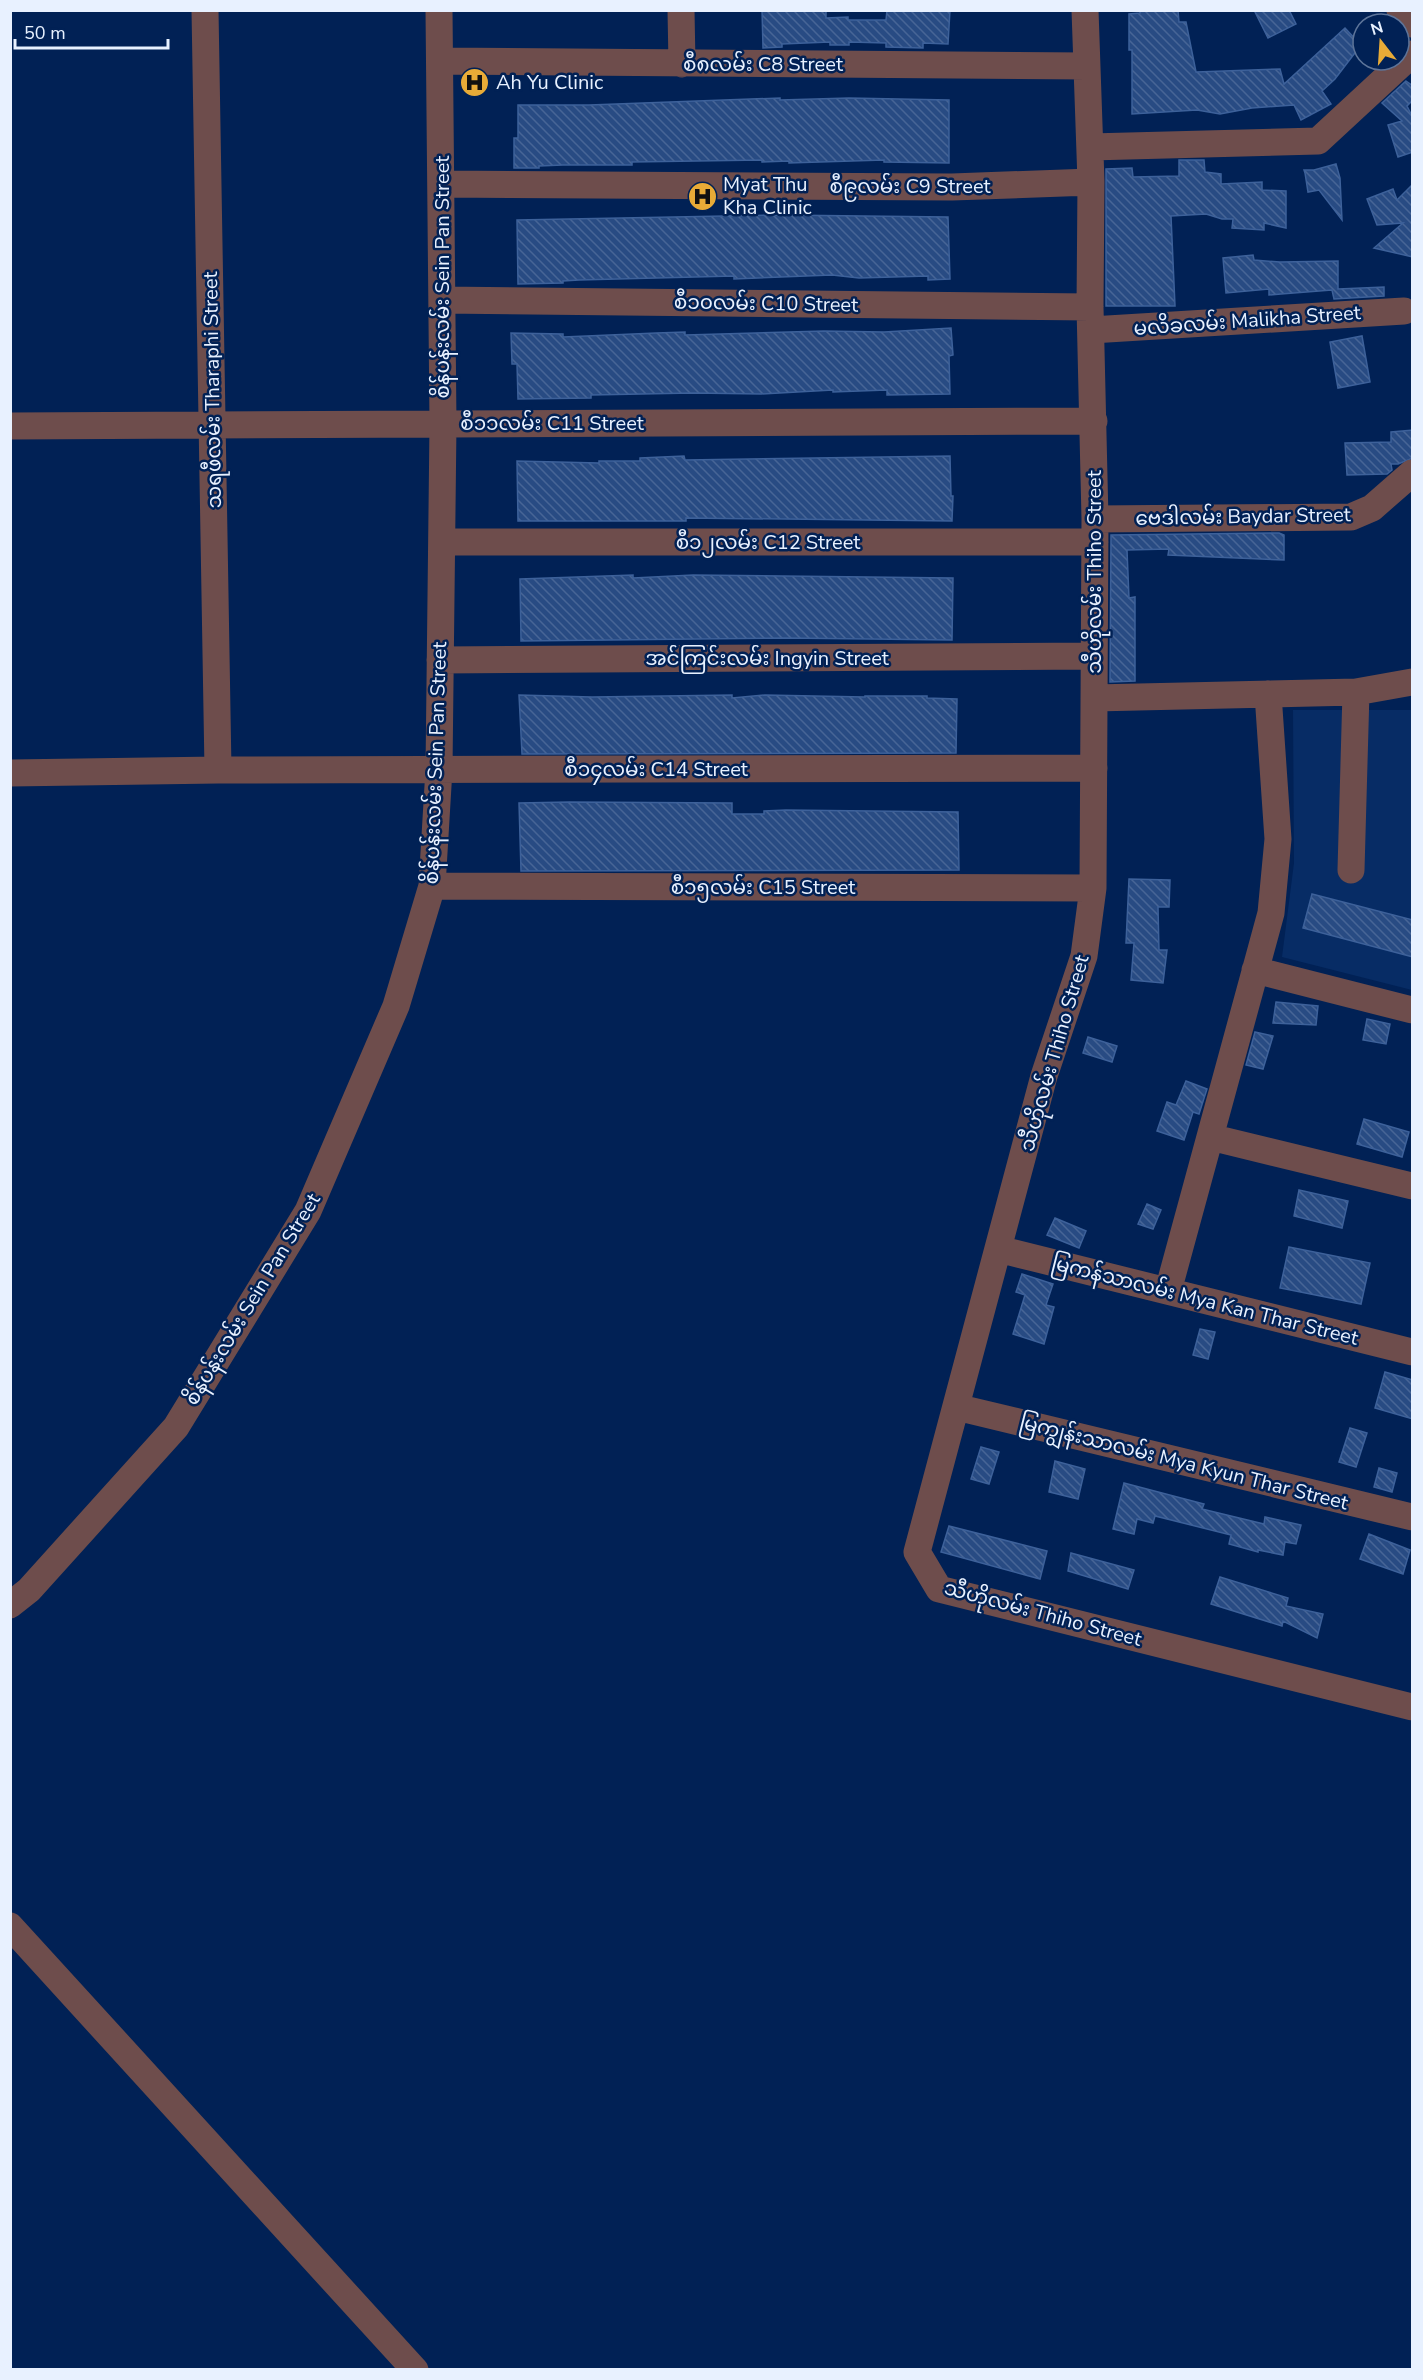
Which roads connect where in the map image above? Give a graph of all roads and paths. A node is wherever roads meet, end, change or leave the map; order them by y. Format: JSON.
{"nodes":[{"id":1,"x":205,"y":10,"type":"edge"},
{"id":2,"x":439,"y":10,"type":"edge"},
{"id":3,"x":681,"y":10,"type":"edge"},
{"id":4,"x":1085,"y":10,"type":"edge"},
{"id":5,"x":1400,"y":10,"type":"edge"},
{"id":6,"x":1413,"y":24,"type":"edge"},
{"id":7,"x":1413,"y":54,"type":"edge"},
{"id":8,"x":440,"y":61,"type":"junction"},
{"id":9,"x":682,"y":64,"type":"junction"},
{"id":10,"x":1087,"y":66,"type":"junction"},
{"id":11,"x":1090,"y":147,"type":"junction"},
{"id":12,"x":1091,"y":182,"type":"junction"},
{"id":13,"x":441,"y":184,"type":"junction"},
{"id":14,"x":442,"y":300,"type":"junction"},
{"id":15,"x":1410,"y":311,"type":"edge"},
{"id":16,"x":1090,"y":318,"type":"junction"},
{"id":17,"x":1094,"y":421,"type":"junction"},
{"id":18,"x":443,"y":424,"type":"junction"},
{"id":19,"x":213,"y":425,"type":"junction"},
{"id":20,"x":10,"y":426,"type":"edge"},
{"id":21,"x":1413,"y":473,"type":"edge"},
{"id":22,"x":1095,"y":530,"type":"junction"},
{"id":23,"x":442,"y":542,"type":"junction"},
{"id":24,"x":1094,"y":656,"type":"junction"},
{"id":25,"x":440,"y":660,"type":"junction"},
{"id":26,"x":1413,"y":682,"type":"edge"},
{"id":27,"x":1356,"y":692,"type":"junction"},
{"id":28,"x":1268,"y":694,"type":"junction"},
{"id":29,"x":1094,"y":698,"type":"junction"},
{"id":30,"x":1094,"y":768,"type":"junction"},
{"id":31,"x":439,"y":769,"type":"junction"},
{"id":32,"x":218,"y":770,"type":"junction"},
{"id":33,"x":10,"y":773,"type":"edge"},
{"id":34,"x":1351,"y":870,"type":"dead end"},
{"id":35,"x":432,"y":886,"type":"junction"},
{"id":36,"x":1093,"y":888,"type":"junction"},
{"id":37,"x":1255,"y":970,"type":"junction"},
{"id":38,"x":1413,"y":1010,"type":"edge"},
{"id":39,"x":1210,"y":1137,"type":"junction"},
{"id":40,"x":1413,"y":1186,"type":"edge"},
{"id":41,"x":998,"y":1249,"type":"junction"},
{"id":42,"x":1168,"y":1291,"type":"junction"},
{"id":43,"x":1413,"y":1352,"type":"edge"},
{"id":44,"x":956,"y":1407,"type":"junction"},
{"id":45,"x":1413,"y":1517,"type":"edge"},
{"id":46,"x":10,"y":1605,"type":"edge"},
{"id":47,"x":1413,"y":1707,"type":"edge"},
{"id":48,"x":10,"y":1926,"type":"edge"},
{"id":49,"x":415,"y":2370,"type":"edge"}],
"edges":[{"from":1,"to":19,"type":"street","name":"သရဖီလမ်း Tharaphi Street"},
{"from":2,"to":8,"type":"street","name":"စိန်ပန်းလမ်း Sein Pan Street"},
{"from":3,"to":9,"type":"street"},
{"from":4,"to":10,"type":"street","name":"သီဟိုလမ်း Thiho Street"},
{"from":5,"to":6,"type":"street"},
{"from":7,"to":11,"type":"street"},
{"from":8,"to":9,"type":"street","name":"စီ၈လမ်း C8 Street"},
{"from":8,"to":13,"type":"street","name":"စိန်ပန်းလမ်း Sein Pan Street"},
{"from":9,"to":10,"type":"street","name":"စီ၈လမ်း C8 Street"},
{"from":10,"to":11,"type":"street","name":"သီဟိုလမ်း Thiho Street"},
{"from":11,"to":12,"type":"street","name":"သီဟိုလမ်း Thiho Street"},
{"from":12,"to":13,"type":"street","name":"စီ၉လမ်း C9 Street"},
{"from":12,"to":16,"type":"street","name":"သီဟိုလမ်း Thiho Street"},
{"from":13,"to":14,"type":"street","name":"စိန်ပန်းလမ်း Sein Pan Street"},
{"from":14,"to":16,"type":"street","name":"စီ၁၀လမ်း C10 Street"},
{"from":14,"to":18,"type":"street","name":"စိန်ပန်းလမ်း Sein Pan Street"},
{"from":15,"to":16,"type":"street","name":"မလိခလမ်း Malikha Street"},
{"from":16,"to":17,"type":"street","name":"သီဟိုလမ်း Thiho Street"},
{"from":17,"to":18,"type":"street","name":"စီ၁၁လမ်း C11 Street"},
{"from":17,"to":22,"type":"street","name":"သီဟိုလမ်း Thiho Street"},
{"from":18,"to":19,"type":"street","name":"စီ၁၁လမ်း C11 Street"},
{"from":18,"to":23,"type":"street","name":"စိန်ပန်းလမ်း Sein Pan Street"},
{"from":19,"to":20,"type":"street","name":"စီ၁၁လမ်း C11 Street"},
{"from":19,"to":32,"type":"street","name":"သရဖီလမ်း Tharaphi Street"},
{"from":21,"to":22,"type":"street","name":"ဗေဒါလမ်း Baydar Street"},
{"from":22,"to":23,"type":"street","name":"စီ၁၂လမ်း C12 Street"},
{"from":22,"to":24,"type":"street","name":"သီဟိုလမ်း Thiho Street"},
{"from":23,"to":25,"type":"street","name":"စိန်ပန်းလမ်း Sein Pan Street"},
{"from":24,"to":25,"type":"street","name":"အင်ကြင်းလမ်း Ingyin Street"},
{"from":24,"to":29,"type":"street","name":"သီဟိုလမ်း Thiho Street"},
{"from":25,"to":31,"type":"street","name":"စိန်ပန်းလမ်း Sein Pan Street"},
{"from":26,"to":27,"type":"street"},
{"from":27,"to":28,"type":"street"},
{"from":27,"to":34,"type":"street"},
{"from":28,"to":29,"type":"street"},
{"from":28,"to":37,"type":"street"},
{"from":29,"to":30,"type":"street","name":"သီဟိုလမ်း Thiho Street"},
{"from":30,"to":31,"type":"street","name":"စီ၁၄လမ်း C14 Street"},
{"from":30,"to":36,"type":"street","name":"သီဟိုလမ်း Thiho Street"},
{"from":31,"to":32,"type":"street","name":"စီ၁၄လမ်း C14 Street"},
{"from":31,"to":35,"type":"street","name":"စိန်ပန်းလမ်း Sein Pan Street"},
{"from":32,"to":33,"type":"street","name":"စီ၁၄လမ်း C14 Street"},
{"from":35,"to":36,"type":"street","name":"စီ၁၅လမ်း C15 Street"},
{"from":35,"to":46,"type":"street","name":"စိန်ပန်းလမ်း Sein Pan Street"},
{"from":36,"to":41,"type":"street","name":"သီဟိုလမ်း Thiho Street"},
{"from":37,"to":38,"type":"street"},
{"from":37,"to":39,"type":"street"},
{"from":39,"to":40,"type":"street"},
{"from":39,"to":42,"type":"street"},
{"from":41,"to":42,"type":"street","name":"မြကန်သာလမ်း Mya Kan Thar Street"},
{"from":41,"to":44,"type":"street","name":"သီဟိုလမ်း Thiho Street"},
{"from":42,"to":43,"type":"street","name":"မြကန်သာလမ်း Mya Kan Thar Street"},
{"from":44,"to":45,"type":"street","name":"မြကျွန်းသာလမ်း Mya Kyun Thar Street"},
{"from":44,"to":47,"type":"street","name":"သီဟိုလမ်း Thiho Street"},
{"from":48,"to":49,"type":"street"}]}
